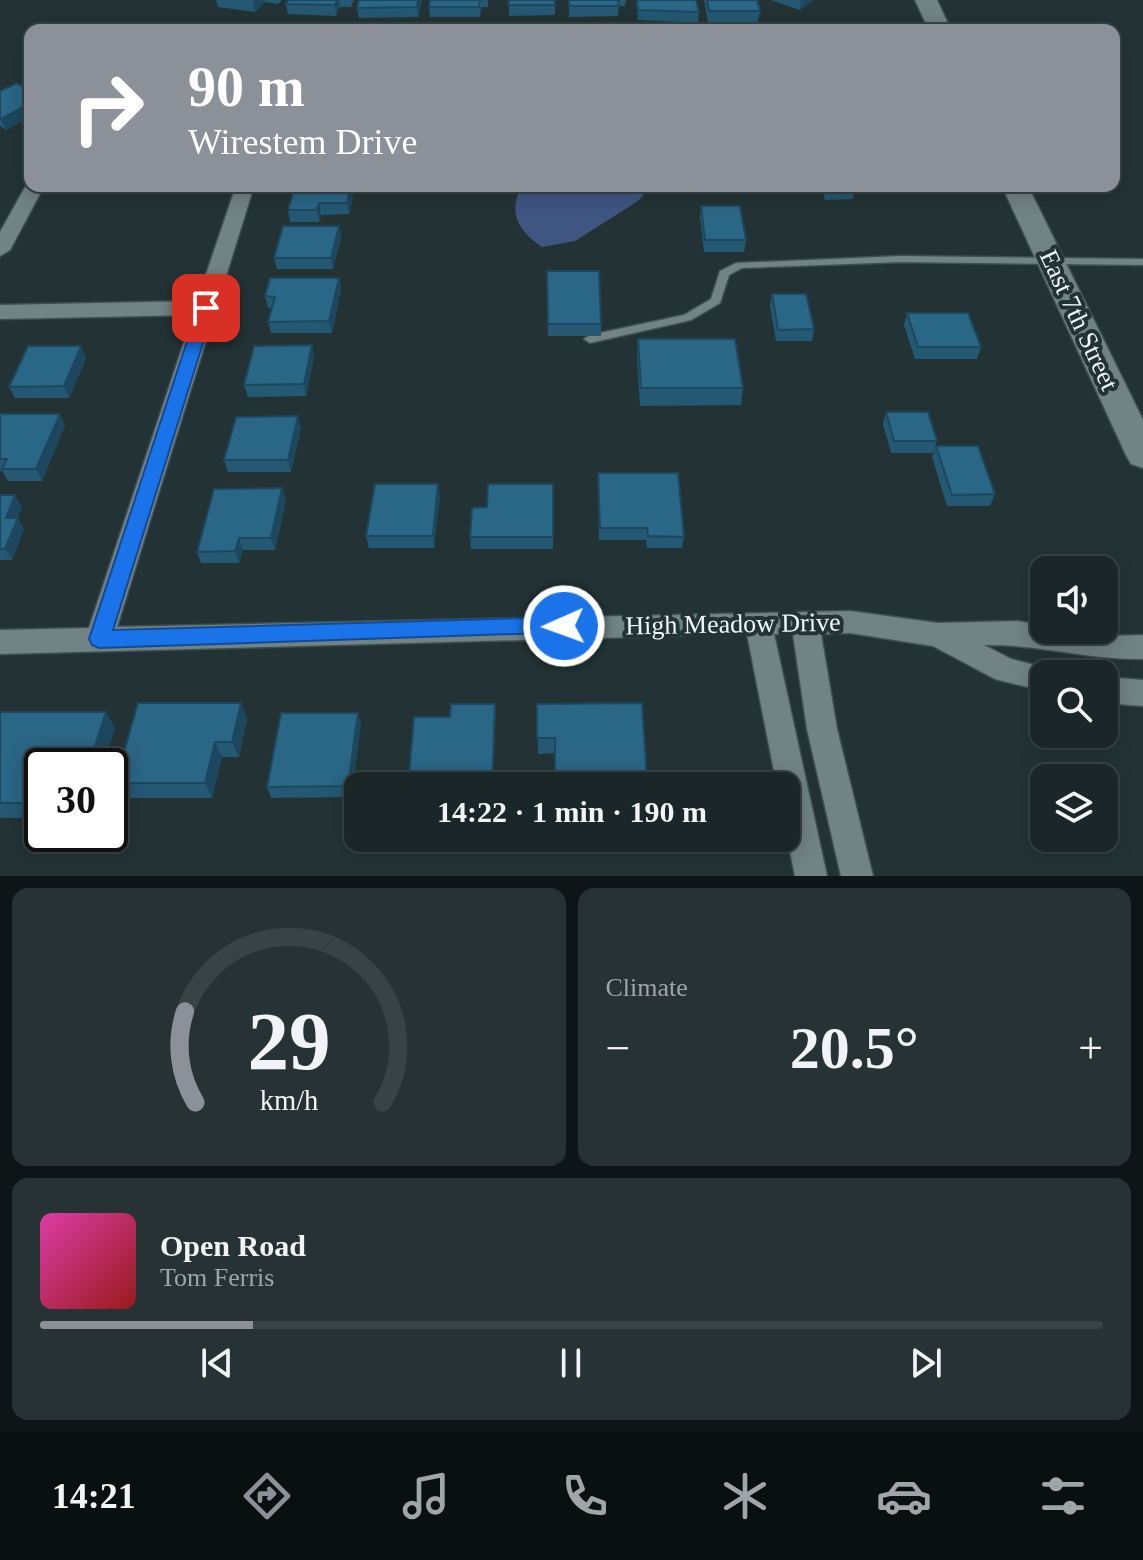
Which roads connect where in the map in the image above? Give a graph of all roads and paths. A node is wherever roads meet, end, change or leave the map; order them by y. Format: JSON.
{"nodes":[{"id":1,"x":926,"y":0,"type":"edge"},
{"id":2,"x":937,"y":24,"type":"edge"},
{"id":3,"x":32,"y":192,"type":"edge"},
{"id":4,"x":243,"y":192,"type":"edge"},
{"id":5,"x":1018,"y":192,"type":"edge"},
{"id":6,"x":0,"y":250,"type":"edge"},
{"id":7,"x":1143,"y":262,"type":"edge"},
{"id":8,"x":1052,"y":263,"type":"junction"},
{"id":9,"x":206,"y":308,"type":"junction"},
{"id":10,"x":0,"y":312,"type":"edge"},
{"id":11,"x":590,"y":339,"type":"edge"},
{"id":12,"x":1143,"y":455,"type":"edge"},
{"id":13,"x":758,"y":622,"type":"junction"},
{"id":14,"x":805,"y":622,"type":"junction"},
{"id":15,"x":938,"y":635,"type":"junction"},
{"id":16,"x":99,"y":639,"type":"junction"},
{"id":17,"x":0,"y":642,"type":"edge"},
{"id":18,"x":1143,"y":647,"type":"edge"},
{"id":19,"x":1030,"y":676,"type":"edge"},
{"id":20,"x":1118,"y":691,"type":"edge"},
{"id":21,"x":1143,"y":693,"type":"edge"},
{"id":22,"x":811,"y":876,"type":"edge"},
{"id":23,"x":857,"y":876,"type":"edge"}],
"edges":[{"from":1,"to":2,"type":"street"},
{"from":3,"to":6,"type":"street"},
{"from":4,"to":9,"type":"street"},
{"from":5,"to":8,"type":"street","name":"East 7th Street"},
{"from":7,"to":8,"type":"lane"},
{"from":8,"to":11,"type":"lane"},
{"from":8,"to":12,"type":"street","name":"East 7th Street"},
{"from":9,"to":10,"type":"street"},
{"from":9,"to":16,"type":"street"},
{"from":13,"to":14,"type":"street","name":"High Meadow Drive"},
{"from":13,"to":16,"type":"street","name":"High Meadow Drive"},
{"from":13,"to":22,"type":"street"},
{"from":14,"to":15,"type":"street","name":"High Meadow Drive"},
{"from":14,"to":23,"type":"street"},
{"from":15,"to":18,"type":"street","name":"High Meadow Drive"},
{"from":15,"to":19,"type":"street","name":"High Meadow Drive"},
{"from":16,"to":17,"type":"street","name":"High Meadow Drive"},
{"from":20,"to":21,"type":"street"}]}
